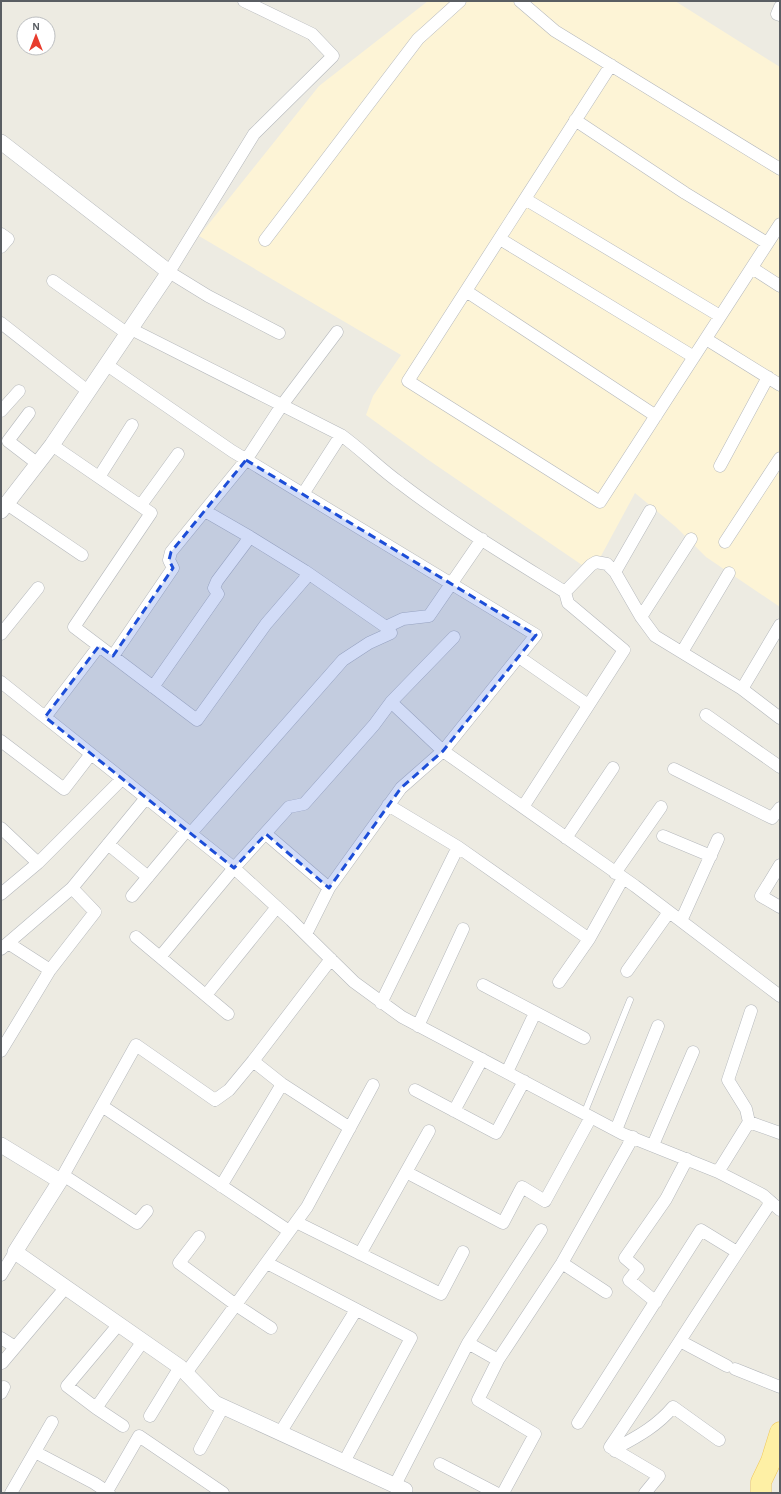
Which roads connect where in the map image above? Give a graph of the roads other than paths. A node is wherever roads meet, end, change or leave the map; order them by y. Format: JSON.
{"nodes":[{"id":1,"x":244,"y":1,"type":"edge"},
{"id":2,"x":460,"y":1,"type":"edge"},
{"id":3,"x":520,"y":1,"type":"edge"},
{"id":4,"x":780,"y":7,"type":"edge"},
{"id":5,"x":780,"y":15,"type":"edge"},
{"id":6,"x":611,"y":65,"type":"junction"},
{"id":7,"x":575,"y":120,"type":"junction"},
{"id":8,"x":1,"y":142,"type":"edge"},
{"id":9,"x":780,"y":169,"type":"edge"},
{"id":10,"x":525,"y":199,"type":"junction"},
{"id":11,"x":780,"y":224,"type":"edge"},
{"id":12,"x":1,"y":234,"type":"edge"},
{"id":13,"x":500,"y":238,"type":"junction"},
{"id":14,"x":265,"y":240,"type":"dead end"},
{"id":15,"x":767,"y":244,"type":"junction"},
{"id":16,"x":1,"y":247,"type":"edge"},
{"id":17,"x":752,"y":268,"type":"junction"},
{"id":18,"x":169,"y":272,"type":"junction"},
{"id":19,"x":53,"y":281,"type":"dead end"},
{"id":20,"x":780,"y":286,"type":"edge"},
{"id":21,"x":466,"y":291,"type":"junction"},
{"id":22,"x":720,"y":316,"type":"junction"},
{"id":23,"x":1,"y":323,"type":"edge"},
{"id":24,"x":130,"y":331,"type":"junction"},
{"id":25,"x":337,"y":332,"type":"dead end"},
{"id":26,"x":279,"y":333,"type":"dead end"},
{"id":27,"x":706,"y":339,"type":"junction"},
{"id":28,"x":694,"y":357,"type":"junction"},
{"id":29,"x":107,"y":365,"type":"junction"},
{"id":30,"x":768,"y":377,"type":"junction"},
{"id":31,"x":780,"y":385,"type":"edge"},
{"id":32,"x":19,"y":391,"type":"dead end"},
{"id":33,"x":89,"y":392,"type":"junction"},
{"id":34,"x":282,"y":405,"type":"junction"},
{"id":35,"x":1,"y":411,"type":"edge"},
{"id":36,"x":29,"y":413,"type":"dead end"},
{"id":37,"x":656,"y":416,"type":"junction"},
{"id":38,"x":132,"y":425,"type":"dead end"},
{"id":39,"x":341,"y":435,"type":"junction"},
{"id":40,"x":52,"y":445,"type":"junction"},
{"id":41,"x":178,"y":454,"type":"dead end"},
{"id":42,"x":780,"y":458,"type":"edge"},
{"id":43,"x":246,"y":460,"type":"junction"},
{"id":44,"x":38,"y":464,"type":"junction"},
{"id":45,"x":720,"y":466,"type":"dead end"},
{"id":46,"x":98,"y":477,"type":"junction"},
{"id":47,"x":303,"y":494,"type":"junction"},
{"id":48,"x":141,"y":505,"type":"junction"},
{"id":49,"x":4,"y":508,"type":"edge"},
{"id":50,"x":205,"y":511,"type":"junction"},
{"id":51,"x":650,"y":511,"type":"dead end"},
{"id":52,"x":250,"y":537,"type":"junction"},
{"id":53,"x":482,"y":539,"type":"junction"},
{"id":54,"x":691,"y":539,"type":"dead end"},
{"id":55,"x":725,"y":542,"type":"dead end"},
{"id":56,"x":82,"y":554,"type":"dead end"},
{"id":57,"x":615,"y":572,"type":"junction"},
{"id":58,"x":729,"y":573,"type":"dead end"},
{"id":59,"x":309,"y":574,"type":"junction"},
{"id":60,"x":451,"y":584,"type":"junction"},
{"id":61,"x":38,"y":588,"type":"dead end"},
{"id":62,"x":565,"y":592,"type":"junction"},
{"id":63,"x":641,"y":617,"type":"junction"},
{"id":64,"x":780,"y":625,"type":"edge"},
{"id":65,"x":386,"y":627,"type":"junction"},
{"id":66,"x":1,"y":634,"type":"edge"},
{"id":67,"x":454,"y":637,"type":"dead end"},
{"id":68,"x":99,"y":646,"type":"junction"},
{"id":69,"x":682,"y":652,"type":"junction"},
{"id":70,"x":113,"y":656,"type":"junction"},
{"id":71,"x":519,"y":657,"type":"junction"},
{"id":72,"x":1,"y":682,"type":"edge"},
{"id":73,"x":153,"y":687,"type":"junction"},
{"id":74,"x":742,"y":689,"type":"junction"},
{"id":75,"x":391,"y":702,"type":"junction"},
{"id":76,"x":588,"y":705,"type":"junction"},
{"id":77,"x":706,"y":715,"type":"dead end"},
{"id":78,"x":45,"y":717,"type":"junction"},
{"id":79,"x":780,"y":718,"type":"edge"},
{"id":80,"x":1,"y":741,"type":"edge"},
{"id":81,"x":443,"y":751,"type":"junction"},
{"id":82,"x":91,"y":754,"type":"junction"},
{"id":83,"x":780,"y":767,"type":"edge"},
{"id":84,"x":613,"y":768,"type":"dead end"},
{"id":85,"x":674,"y":769,"type":"dead end"},
{"id":86,"x":122,"y":779,"type":"junction"},
{"id":87,"x":146,"y":798,"type":"junction"},
{"id":88,"x":388,"y":805,"type":"junction"},
{"id":89,"x":523,"y":807,"type":"junction"},
{"id":90,"x":661,"y":807,"type":"dead end"},
{"id":91,"x":780,"y":808,"type":"edge"},
{"id":92,"x":1,"y":828,"type":"edge"},
{"id":93,"x":189,"y":832,"type":"junction"},
{"id":94,"x":266,"y":834,"type":"junction"},
{"id":95,"x":663,"y":836,"type":"dead end"},
{"id":96,"x":566,"y":838,"type":"junction"},
{"id":97,"x":718,"y":839,"type":"dead end"},
{"id":98,"x":108,"y":844,"type":"junction"},
{"id":99,"x":458,"y":847,"type":"junction"},
{"id":100,"x":711,"y":856,"type":"junction"},
{"id":101,"x":38,"y":863,"type":"junction"},
{"id":102,"x":780,"y":865,"type":"edge"},
{"id":103,"x":234,"y":868,"type":"junction"},
{"id":104,"x":619,"y":876,"type":"junction"},
{"id":105,"x":148,"y":877,"type":"junction"},
{"id":106,"x":72,"y":888,"type":"junction"},
{"id":107,"x":329,"y":888,"type":"junction"},
{"id":108,"x":1,"y":894,"type":"edge"},
{"id":109,"x":132,"y":896,"type":"dead end"},
{"id":110,"x":277,"y":906,"type":"junction"},
{"id":111,"x":780,"y":907,"type":"edge"},
{"id":112,"x":669,"y":912,"type":"junction"},
{"id":113,"x":681,"y":921,"type":"junction"},
{"id":114,"x":463,"y":929,"type":"dead end"},
{"id":115,"x":306,"y":934,"type":"junction"},
{"id":116,"x":136,"y":937,"type":"dead end"},
{"id":117,"x":589,"y":939,"type":"junction"},
{"id":118,"x":4,"y":946,"type":"edge"},
{"id":119,"x":160,"y":957,"type":"junction"},
{"id":120,"x":331,"y":959,"type":"junction"},
{"id":121,"x":50,"y":970,"type":"junction"},
{"id":122,"x":627,"y":971,"type":"dead end"},
{"id":123,"x":559,"y":982,"type":"dead end"},
{"id":124,"x":483,"y":985,"type":"dead end"},
{"id":125,"x":206,"y":995,"type":"junction"},
{"id":126,"x":780,"y":996,"type":"edge"},
{"id":127,"x":630,"y":1000,"type":"dead end"},
{"id":128,"x":381,"y":1003,"type":"junction"},
{"id":129,"x":751,"y":1011,"type":"dead end"},
{"id":130,"x":535,"y":1013,"type":"junction"},
{"id":131,"x":228,"y":1014,"type":"dead end"},
{"id":132,"x":418,"y":1026,"type":"junction"},
{"id":133,"x":658,"y":1026,"type":"dead end"},
{"id":134,"x":584,"y":1038,"type":"dead end"},
{"id":135,"x":1,"y":1050,"type":"edge"},
{"id":136,"x":693,"y":1052,"type":"dead end"},
{"id":137,"x":482,"y":1059,"type":"junction"},
{"id":138,"x":253,"y":1061,"type":"junction"},
{"id":139,"x":507,"y":1072,"type":"junction"},
{"id":140,"x":524,"y":1081,"type":"junction"},
{"id":141,"x":282,"y":1084,"type":"junction"},
{"id":142,"x":373,"y":1085,"type":"dead end"},
{"id":143,"x":415,"y":1090,"type":"dead end"},
{"id":144,"x":102,"y":1106,"type":"junction"},
{"id":145,"x":454,"y":1111,"type":"junction"},
{"id":146,"x":587,"y":1115,"type":"junction"},
{"id":147,"x":748,"y":1122,"type":"junction"},
{"id":148,"x":350,"y":1128,"type":"junction"},
{"id":149,"x":616,"y":1130,"type":"junction"},
{"id":150,"x":429,"y":1131,"type":"dead end"},
{"id":151,"x":780,"y":1133,"type":"edge"},
{"id":152,"x":633,"y":1138,"type":"junction"},
{"id":153,"x":1,"y":1145,"type":"edge"},
{"id":154,"x":653,"y":1145,"type":"junction"},
{"id":155,"x":687,"y":1159,"type":"junction"},
{"id":156,"x":406,"y":1172,"type":"junction"},
{"id":157,"x":718,"y":1172,"type":"junction"},
{"id":158,"x":61,"y":1178,"type":"junction"},
{"id":159,"x":221,"y":1186,"type":"junction"},
{"id":160,"x":776,"y":1206,"type":"edge"},
{"id":161,"x":147,"y":1211,"type":"dead end"},
{"id":162,"x":293,"y":1227,"type":"junction"},
{"id":163,"x":541,"y":1230,"type":"dead end"},
{"id":164,"x":198,"y":1237,"type":"dead end"},
{"id":165,"x":15,"y":1252,"type":"junction"},
{"id":166,"x":463,"y":1252,"type":"dead end"},
{"id":167,"x":737,"y":1252,"type":"junction"},
{"id":168,"x":360,"y":1254,"type":"junction"},
{"id":169,"x":267,"y":1263,"type":"junction"},
{"id":170,"x":562,"y":1263,"type":"junction"},
{"id":171,"x":1,"y":1275,"type":"edge"},
{"id":172,"x":66,"y":1287,"type":"junction"},
{"id":173,"x":606,"y":1292,"type":"dead end"},
{"id":174,"x":656,"y":1302,"type":"junction"},
{"id":175,"x":236,"y":1305,"type":"junction"},
{"id":176,"x":356,"y":1310,"type":"junction"},
{"id":177,"x":119,"y":1324,"type":"junction"},
{"id":178,"x":271,"y":1328,"type":"dead end"},
{"id":179,"x":1,"y":1338,"type":"edge"},
{"id":180,"x":143,"y":1341,"type":"junction"},
{"id":181,"x":680,"y":1341,"type":"junction"},
{"id":182,"x":468,"y":1343,"type":"junction"},
{"id":183,"x":15,"y":1348,"type":"junction"},
{"id":184,"x":498,"y":1360,"type":"junction"},
{"id":185,"x":2,"y":1363,"type":"edge"},
{"id":186,"x":183,"y":1370,"type":"junction"},
{"id":187,"x":780,"y":1387,"type":"edge"},
{"id":188,"x":223,"y":1407,"type":"junction"},
{"id":189,"x":96,"y":1408,"type":"junction"},
{"id":190,"x":150,"y":1416,"type":"dead end"},
{"id":191,"x":52,"y":1422,"type":"dead end"},
{"id":192,"x":578,"y":1423,"type":"dead end"},
{"id":193,"x":123,"y":1426,"type":"dead end"},
{"id":194,"x":780,"y":1432,"type":"edge"},
{"id":195,"x":280,"y":1433,"type":"junction"},
{"id":196,"x":719,"y":1440,"type":"dead end"},
{"id":197,"x":200,"y":1449,"type":"dead end"},
{"id":198,"x":615,"y":1450,"type":"junction"},
{"id":199,"x":35,"y":1452,"type":"junction"},
{"id":200,"x":344,"y":1462,"type":"junction"},
{"id":201,"x":775,"y":1462,"type":"edge"},
{"id":202,"x":440,"y":1464,"type":"dead end"},
{"id":203,"x":399,"y":1489,"type":"edge"},
{"id":204,"x":757,"y":1489,"type":"edge"},
{"id":205,"x":11,"y":1493,"type":"edge"},
{"id":206,"x":108,"y":1493,"type":"edge"},
{"id":207,"x":223,"y":1493,"type":"edge"},
{"id":208,"x":496,"y":1493,"type":"edge"},
{"id":209,"x":503,"y":1493,"type":"edge"},
{"id":210,"x":645,"y":1493,"type":"edge"}],
"edges":[{"from":1,"to":18,"type":"street"},
{"from":2,"to":14,"type":"street"},
{"from":3,"to":6,"type":"street"},
{"from":4,"to":5,"type":"street"},
{"from":6,"to":7,"type":"street"},
{"from":6,"to":9,"type":"street"},
{"from":7,"to":10,"type":"street"},
{"from":7,"to":15,"type":"street"},
{"from":8,"to":18,"type":"street"},
{"from":10,"to":13,"type":"street"},
{"from":10,"to":22,"type":"street"},
{"from":11,"to":15,"type":"street"},
{"from":12,"to":16,"type":"street"},
{"from":13,"to":21,"type":"street"},
{"from":13,"to":28,"type":"street"},
{"from":15,"to":17,"type":"street"},
{"from":17,"to":20,"type":"street"},
{"from":17,"to":22,"type":"street"},
{"from":18,"to":24,"type":"street"},
{"from":18,"to":26,"type":"street"},
{"from":19,"to":24,"type":"street"},
{"from":21,"to":37,"type":"street"},
{"from":21,"to":37,"type":"street"},
{"from":22,"to":27,"type":"street"},
{"from":23,"to":33,"type":"street"},
{"from":24,"to":29,"type":"street"},
{"from":24,"to":34,"type":"street"},
{"from":25,"to":34,"type":"street"},
{"from":27,"to":28,"type":"street"},
{"from":27,"to":30,"type":"street"},
{"from":28,"to":37,"type":"street"},
{"from":29,"to":33,"type":"street"},
{"from":29,"to":43,"type":"street"},
{"from":30,"to":31,"type":"street"},
{"from":30,"to":45,"type":"street"},
{"from":32,"to":35,"type":"street"},
{"from":33,"to":40,"type":"street"},
{"from":34,"to":39,"type":"street"},
{"from":34,"to":43,"type":"street"},
{"from":36,"to":44,"type":"street"},
{"from":38,"to":46,"type":"street"},
{"from":39,"to":47,"type":"street"},
{"from":39,"to":53,"type":"street"},
{"from":40,"to":44,"type":"street"},
{"from":40,"to":46,"type":"street"},
{"from":41,"to":48,"type":"street"},
{"from":42,"to":55,"type":"street"},
{"from":43,"to":47,"type":"street"},
{"from":43,"to":50,"type":"street"},
{"from":44,"to":49,"type":"street"},
{"from":46,"to":48,"type":"street"},
{"from":47,"to":60,"type":"street"},
{"from":48,"to":68,"type":"street"},
{"from":49,"to":56,"type":"street"},
{"from":50,"to":52,"type":"street"},
{"from":50,"to":70,"type":"street"},
{"from":51,"to":57,"type":"street"},
{"from":52,"to":59,"type":"street"},
{"from":52,"to":73,"type":"street"},
{"from":53,"to":60,"type":"street"},
{"from":53,"to":62,"type":"street"},
{"from":54,"to":63,"type":"street"},
{"from":57,"to":62,"type":"street"},
{"from":57,"to":63,"type":"street"},
{"from":58,"to":69,"type":"street"},
{"from":59,"to":65,"type":"street"},
{"from":59,"to":73,"type":"street"},
{"from":60,"to":65,"type":"street"},
{"from":60,"to":71,"type":"street"},
{"from":61,"to":66,"type":"street"},
{"from":62,"to":76,"type":"street"},
{"from":63,"to":69,"type":"street"},
{"from":64,"to":74,"type":"street"},
{"from":65,"to":93,"type":"street"},
{"from":67,"to":75,"type":"street"},
{"from":68,"to":70,"type":"street"},
{"from":68,"to":78,"type":"street"},
{"from":69,"to":74,"type":"street"},
{"from":70,"to":73,"type":"street"},
{"from":71,"to":76,"type":"street"},
{"from":71,"to":81,"type":"street"},
{"from":72,"to":78,"type":"street"},
{"from":74,"to":79,"type":"street"},
{"from":75,"to":81,"type":"street"},
{"from":75,"to":94,"type":"street"},
{"from":76,"to":89,"type":"street"},
{"from":77,"to":83,"type":"street"},
{"from":78,"to":82,"type":"street"},
{"from":80,"to":82,"type":"street"},
{"from":81,"to":88,"type":"street"},
{"from":81,"to":89,"type":"street"},
{"from":82,"to":86,"type":"street"},
{"from":84,"to":96,"type":"street"},
{"from":85,"to":91,"type":"street"},
{"from":86,"to":87,"type":"street"},
{"from":86,"to":101,"type":"street"},
{"from":87,"to":93,"type":"street"},
{"from":87,"to":98,"type":"street"},
{"from":88,"to":99,"type":"street"},
{"from":88,"to":107,"type":"street"},
{"from":89,"to":96,"type":"street"},
{"from":90,"to":104,"type":"street"},
{"from":92,"to":101,"type":"street"},
{"from":93,"to":103,"type":"street"},
{"from":93,"to":105,"type":"street"},
{"from":94,"to":103,"type":"street"},
{"from":94,"to":107,"type":"street"},
{"from":95,"to":100,"type":"street"},
{"from":96,"to":104,"type":"street"},
{"from":97,"to":100,"type":"street"},
{"from":98,"to":105,"type":"street"},
{"from":98,"to":106,"type":"street"},
{"from":99,"to":117,"type":"street"},
{"from":99,"to":128,"type":"street"},
{"from":100,"to":113,"type":"street"},
{"from":101,"to":108,"type":"street"},
{"from":102,"to":111,"type":"street"},
{"from":103,"to":110,"type":"street"},
{"from":103,"to":119,"type":"street"},
{"from":104,"to":112,"type":"street"},
{"from":104,"to":117,"type":"street"},
{"from":105,"to":109,"type":"street"},
{"from":106,"to":118,"type":"street"},
{"from":106,"to":121,"type":"street"},
{"from":107,"to":115,"type":"street"},
{"from":110,"to":115,"type":"street"},
{"from":110,"to":125,"type":"street"},
{"from":112,"to":113,"type":"street"},
{"from":112,"to":122,"type":"street"},
{"from":113,"to":126,"type":"street"},
{"from":114,"to":132,"type":"street"},
{"from":115,"to":120,"type":"street"},
{"from":116,"to":119,"type":"street"},
{"from":117,"to":123,"type":"street"},
{"from":118,"to":121,"type":"street"},
{"from":119,"to":125,"type":"street"},
{"from":120,"to":128,"type":"street"},
{"from":120,"to":138,"type":"street"},
{"from":121,"to":135,"type":"street"},
{"from":124,"to":130,"type":"street"},
{"from":125,"to":131,"type":"street"},
{"from":127,"to":146,"type":"lane"},
{"from":128,"to":132,"type":"street"},
{"from":129,"to":147,"type":"street"},
{"from":130,"to":134,"type":"street"},
{"from":130,"to":139,"type":"street"},
{"from":132,"to":137,"type":"street"},
{"from":133,"to":149,"type":"street"},
{"from":136,"to":154,"type":"street"},
{"from":137,"to":139,"type":"street"},
{"from":137,"to":145,"type":"street"},
{"from":138,"to":141,"type":"street"},
{"from":138,"to":144,"type":"street"},
{"from":139,"to":140,"type":"street"},
{"from":140,"to":145,"type":"street"},
{"from":140,"to":146,"type":"street"},
{"from":141,"to":148,"type":"street"},
{"from":141,"to":159,"type":"street"},
{"from":142,"to":148,"type":"street"},
{"from":143,"to":145,"type":"street"},
{"from":144,"to":158,"type":"street"},
{"from":144,"to":159,"type":"street"},
{"from":146,"to":149,"type":"street"},
{"from":146,"to":156,"type":"street"},
{"from":147,"to":151,"type":"street"},
{"from":147,"to":157,"type":"street"},
{"from":148,"to":162,"type":"street"},
{"from":149,"to":152,"type":"street"},
{"from":150,"to":156,"type":"street"},
{"from":152,"to":154,"type":"street"},
{"from":152,"to":170,"type":"street"},
{"from":153,"to":158,"type":"street"},
{"from":154,"to":155,"type":"street"},
{"from":155,"to":157,"type":"street"},
{"from":155,"to":174,"type":"street"},
{"from":156,"to":168,"type":"street"},
{"from":157,"to":160,"type":"street"},
{"from":158,"to":161,"type":"street"},
{"from":158,"to":165,"type":"street"},
{"from":159,"to":162,"type":"street"},
{"from":160,"to":167,"type":"street"},
{"from":162,"to":168,"type":"street"},
{"from":162,"to":169,"type":"street"},
{"from":163,"to":182,"type":"street"},
{"from":164,"to":175,"type":"street"},
{"from":165,"to":171,"type":"street"},
{"from":165,"to":172,"type":"street"},
{"from":166,"to":168,"type":"street"},
{"from":167,"to":174,"type":"street"},
{"from":167,"to":181,"type":"street"},
{"from":169,"to":175,"type":"street"},
{"from":169,"to":176,"type":"street"},
{"from":170,"to":173,"type":"street"},
{"from":170,"to":184,"type":"street"},
{"from":172,"to":177,"type":"street"},
{"from":172,"to":183,"type":"street"},
{"from":174,"to":192,"type":"street"},
{"from":175,"to":178,"type":"street"},
{"from":175,"to":186,"type":"street"},
{"from":176,"to":195,"type":"street"},
{"from":176,"to":200,"type":"street"},
{"from":177,"to":180,"type":"street"},
{"from":177,"to":189,"type":"street"},
{"from":179,"to":183,"type":"street"},
{"from":180,"to":186,"type":"street"},
{"from":180,"to":189,"type":"street"},
{"from":181,"to":187,"type":"street"},
{"from":181,"to":198,"type":"street"},
{"from":182,"to":184,"type":"street"},
{"from":182,"to":203,"type":"street"},
{"from":183,"to":185,"type":"street"},
{"from":184,"to":209,"type":"street"},
{"from":186,"to":188,"type":"street"},
{"from":186,"to":190,"type":"street"},
{"from":188,"to":195,"type":"street"},
{"from":188,"to":197,"type":"street"},
{"from":189,"to":193,"type":"street"},
{"from":191,"to":199,"type":"street"},
{"from":194,"to":201,"type":"main road"},
{"from":195,"to":200,"type":"street"},
{"from":196,"to":198,"type":"street"},
{"from":198,"to":210,"type":"street"},
{"from":199,"to":205,"type":"street"},
{"from":199,"to":206,"type":"street"},
{"from":200,"to":203,"type":"street"},
{"from":201,"to":204,"type":"main road"},
{"from":202,"to":208,"type":"street"},
{"from":206,"to":207,"type":"street"}]}
